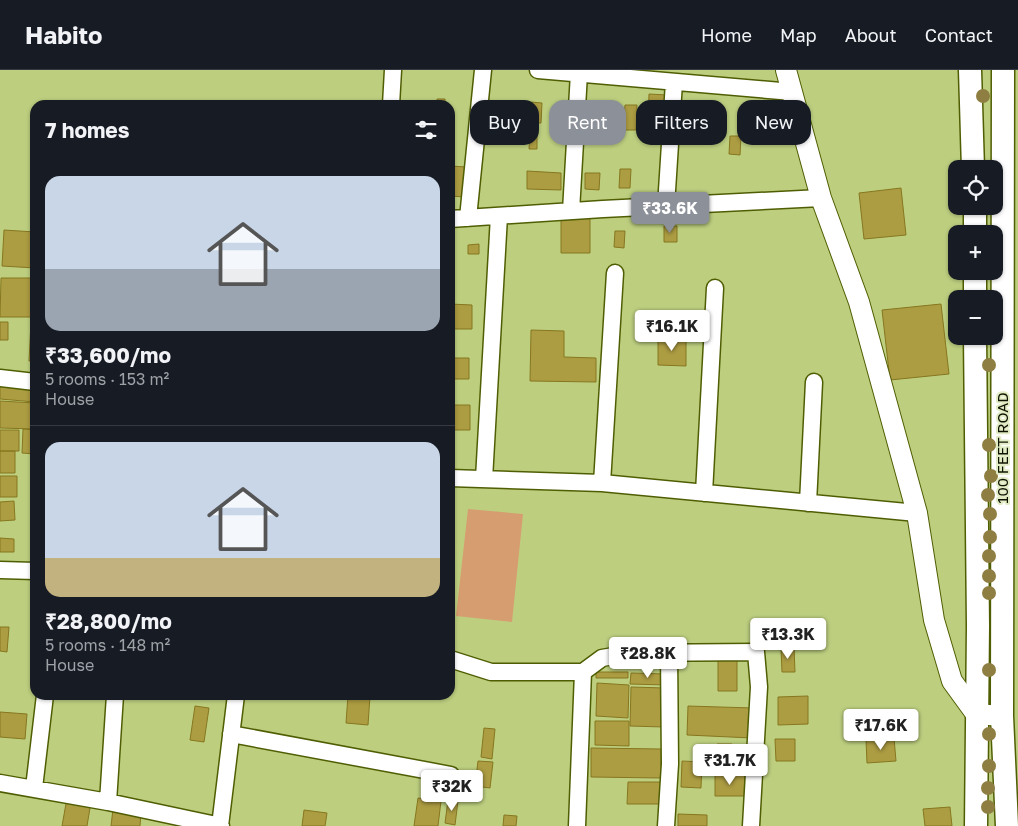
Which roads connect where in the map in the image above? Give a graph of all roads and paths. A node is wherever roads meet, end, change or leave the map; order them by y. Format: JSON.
{"nodes":[{"id":1,"x":393,"y":70,"type":"edge"},
{"id":2,"x":484,"y":70,"type":"edge"},
{"id":3,"x":538,"y":70,"type":"edge"},
{"id":4,"x":786,"y":70,"type":"edge"},
{"id":5,"x":970,"y":70,"type":"edge"},
{"id":6,"x":1003,"y":70,"type":"edge"},
{"id":7,"x":579,"y":73,"type":"junction"},
{"id":8,"x":674,"y":82,"type":"junction"},
{"id":9,"x":792,"y":92,"type":"junction"},
{"id":10,"x":391,"y":100,"type":"edge"},
{"id":11,"x":973,"y":160,"type":"edge"},
{"id":12,"x":822,"y":198,"type":"junction"},
{"id":13,"x":666,"y":206,"type":"junction"},
{"id":14,"x":570,"y":211,"type":"junction"},
{"id":15,"x":499,"y":216,"type":"junction"},
{"id":16,"x":468,"y":218,"type":"junction"},
{"id":17,"x":455,"y":219,"type":"edge"},
{"id":18,"x":615,"y":273,"type":"dead end"},
{"id":19,"x":716,"y":288,"type":"dead end"},
{"id":20,"x":975,"y":345,"type":"edge"},
{"id":21,"x":0,"y":378,"type":"edge"},
{"id":22,"x":30,"y":381,"type":"edge"},
{"id":23,"x":814,"y":382,"type":"dead end"},
{"id":24,"x":455,"y":478,"type":"edge"},
{"id":25,"x":484,"y":479,"type":"junction"},
{"id":26,"x":602,"y":483,"type":"junction"},
{"id":27,"x":704,"y":492,"type":"junction"},
{"id":28,"x":808,"y":503,"type":"junction"},
{"id":29,"x":917,"y":513,"type":"junction"},
{"id":30,"x":0,"y":570,"type":"edge"},
{"id":31,"x":30,"y":571,"type":"edge"},
{"id":32,"x":669,"y":651,"type":"junction"},
{"id":33,"x":455,"y":661,"type":"edge"},
{"id":34,"x":583,"y":672,"type":"junction"},
{"id":35,"x":44,"y":700,"type":"edge"},
{"id":36,"x":115,"y":700,"type":"edge"},
{"id":37,"x":235,"y":700,"type":"edge"},
{"id":38,"x":976,"y":714,"type":"junction"},
{"id":39,"x":1002,"y":716,"type":"junction"},
{"id":40,"x":231,"y":734,"type":"junction"},
{"id":41,"x":451,"y":775,"type":"dead end"},
{"id":42,"x":0,"y":783,"type":"edge"},
{"id":43,"x":34,"y":788,"type":"junction"},
{"id":44,"x":108,"y":802,"type":"junction"},
{"id":45,"x":220,"y":826,"type":"edge"},
{"id":46,"x":577,"y":826,"type":"edge"},
{"id":47,"x":666,"y":826,"type":"edge"},
{"id":48,"x":751,"y":826,"type":"edge"},
{"id":49,"x":976,"y":826,"type":"edge"},
{"id":50,"x":1007,"y":826,"type":"edge"}],
"edges":[{"from":1,"to":10,"type":"street"},
{"from":2,"to":16,"type":"street"},
{"from":3,"to":7,"type":"street"},
{"from":4,"to":9,"type":"street"},
{"from":5,"to":11,"type":"main road"},
{"from":6,"to":39,"type":"main road","name":"100 FEET ROAD"},
{"from":7,"to":8,"type":"street"},
{"from":7,"to":14,"type":"street"},
{"from":8,"to":9,"type":"street"},
{"from":8,"to":13,"type":"street"},
{"from":9,"to":12,"type":"street"},
{"from":12,"to":13,"type":"street"},
{"from":12,"to":29,"type":"street"},
{"from":13,"to":14,"type":"street"},
{"from":14,"to":15,"type":"street"},
{"from":15,"to":16,"type":"street"},
{"from":15,"to":25,"type":"street"},
{"from":16,"to":17,"type":"street"},
{"from":18,"to":26,"type":"street"},
{"from":19,"to":27,"type":"street"},
{"from":20,"to":38,"type":"main road","name":"100 FEET ROAD"},
{"from":21,"to":22,"type":"street"},
{"from":23,"to":28,"type":"street"},
{"from":24,"to":25,"type":"street"},
{"from":25,"to":26,"type":"street"},
{"from":26,"to":27,"type":"street"},
{"from":27,"to":28,"type":"street"},
{"from":28,"to":29,"type":"street"},
{"from":29,"to":38,"type":"street"},
{"from":30,"to":31,"type":"street"},
{"from":32,"to":34,"type":"street"},
{"from":32,"to":47,"type":"street"},
{"from":32,"to":48,"type":"street"},
{"from":33,"to":34,"type":"street"},
{"from":34,"to":46,"type":"street"},
{"from":35,"to":43,"type":"street"},
{"from":36,"to":44,"type":"street"},
{"from":37,"to":40,"type":"street"},
{"from":38,"to":39,"type":"street"},
{"from":38,"to":49,"type":"main road","name":"100 FEET ROAD"},
{"from":39,"to":50,"type":"main road","name":"100 FEET ROAD"},
{"from":40,"to":41,"type":"street"},
{"from":40,"to":45,"type":"street"},
{"from":42,"to":43,"type":"street"},
{"from":43,"to":44,"type":"street"},
{"from":44,"to":45,"type":"street"}]}
